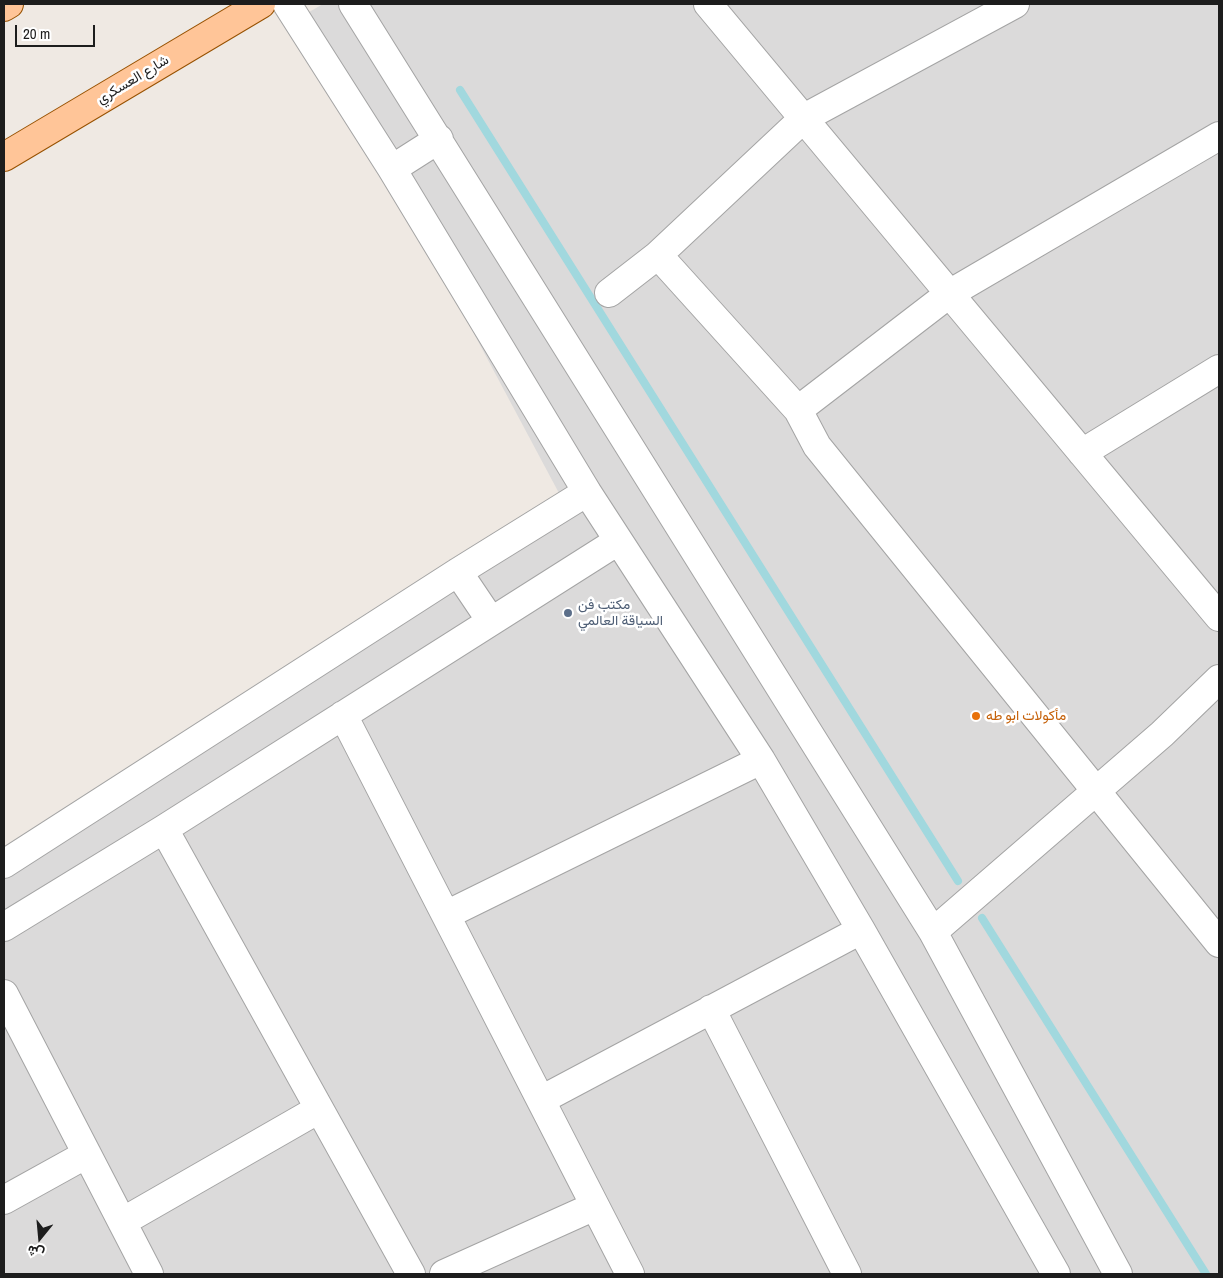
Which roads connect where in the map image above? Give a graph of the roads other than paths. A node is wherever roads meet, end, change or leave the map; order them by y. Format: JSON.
{"nodes":[{"id":1,"x":9,"y":4,"type":"edge"},
{"id":2,"x":261,"y":4,"type":"edge"},
{"id":3,"x":287,"y":4,"type":"edge"},
{"id":4,"x":353,"y":4,"type":"edge"},
{"id":5,"x":708,"y":4,"type":"edge"},
{"id":6,"x":1016,"y":4,"type":"edge"},
{"id":7,"x":4,"y":7,"type":"edge"},
{"id":8,"x":804,"y":118,"type":"junction"},
{"id":9,"x":1219,"y":136,"type":"edge"},
{"id":10,"x":438,"y":139,"type":"junction"},
{"id":11,"x":4,"y":157,"type":"edge"},
{"id":12,"x":392,"y":169,"type":"junction"},
{"id":13,"x":658,"y":255,"type":"junction"},
{"id":14,"x":609,"y":293,"type":"dead end"},
{"id":15,"x":949,"y":294,"type":"junction"},
{"id":16,"x":1219,"y":369,"type":"edge"},
{"id":17,"x":798,"y":410,"type":"junction"},
{"id":18,"x":1082,"y":453,"type":"junction"},
{"id":19,"x":587,"y":492,"type":"junction"},
{"id":20,"x":618,"y":541,"type":"junction"},
{"id":21,"x":458,"y":572,"type":"junction"},
{"id":22,"x":1217,"y":610,"type":"edge"},
{"id":23,"x":491,"y":621,"type":"junction"},
{"id":24,"x":1219,"y":679,"type":"edge"},
{"id":25,"x":343,"y":715,"type":"junction"},
{"id":26,"x":761,"y":760,"type":"junction"},
{"id":27,"x":1097,"y":790,"type":"junction"},
{"id":28,"x":164,"y":829,"type":"junction"},
{"id":29,"x":4,"y":864,"type":"edge"},
{"id":30,"x":446,"y":915,"type":"junction"},
{"id":31,"x":4,"y":926,"type":"edge"},
{"id":32,"x":860,"y":930,"type":"junction"},
{"id":33,"x":933,"y":932,"type":"junction"},
{"id":34,"x":1219,"y":943,"type":"edge"},
{"id":35,"x":4,"y":994,"type":"edge"},
{"id":36,"x":711,"y":1009,"type":"junction"},
{"id":37,"x":541,"y":1100,"type":"junction"},
{"id":38,"x":319,"y":1110,"type":"junction"},
{"id":39,"x":87,"y":1154,"type":"junction"},
{"id":40,"x":4,"y":1200,"type":"edge"},
{"id":41,"x":595,"y":1206,"type":"junction"},
{"id":42,"x":122,"y":1222,"type":"junction"},
{"id":43,"x":149,"y":1274,"type":"edge"},
{"id":44,"x":411,"y":1274,"type":"edge"},
{"id":45,"x":444,"y":1274,"type":"edge"},
{"id":46,"x":630,"y":1274,"type":"edge"},
{"id":47,"x":847,"y":1274,"type":"edge"},
{"id":48,"x":1056,"y":1274,"type":"edge"},
{"id":49,"x":1118,"y":1274,"type":"edge"}],
"edges":[{"from":1,"to":7,"type":"main road"},
{"from":2,"to":11,"type":"main road","name":"شارع العسكري"},
{"from":3,"to":12,"type":"street"},
{"from":4,"to":10,"type":"street"},
{"from":5,"to":8,"type":"street"},
{"from":6,"to":8,"type":"street"},
{"from":8,"to":13,"type":"street"},
{"from":8,"to":15,"type":"street"},
{"from":9,"to":15,"type":"street"},
{"from":10,"to":12,"type":"street"},
{"from":10,"to":33,"type":"street"},
{"from":12,"to":19,"type":"street"},
{"from":13,"to":14,"type":"street"},
{"from":13,"to":17,"type":"street"},
{"from":15,"to":17,"type":"street"},
{"from":15,"to":18,"type":"street"},
{"from":16,"to":18,"type":"street"},
{"from":17,"to":27,"type":"street"},
{"from":18,"to":22,"type":"street"},
{"from":19,"to":20,"type":"street"},
{"from":19,"to":21,"type":"street"},
{"from":20,"to":23,"type":"street"},
{"from":20,"to":26,"type":"street"},
{"from":21,"to":23,"type":"street"},
{"from":21,"to":29,"type":"street"},
{"from":23,"to":25,"type":"street"},
{"from":24,"to":27,"type":"street"},
{"from":25,"to":28,"type":"street"},
{"from":25,"to":30,"type":"street"},
{"from":26,"to":30,"type":"street"},
{"from":26,"to":32,"type":"street"},
{"from":27,"to":33,"type":"street"},
{"from":27,"to":34,"type":"street"},
{"from":28,"to":31,"type":"street"},
{"from":28,"to":38,"type":"street"},
{"from":30,"to":37,"type":"street"},
{"from":32,"to":36,"type":"street"},
{"from":32,"to":48,"type":"street"},
{"from":33,"to":49,"type":"street"},
{"from":35,"to":39,"type":"street"},
{"from":36,"to":37,"type":"street"},
{"from":36,"to":47,"type":"street"},
{"from":37,"to":41,"type":"street"},
{"from":38,"to":42,"type":"street"},
{"from":38,"to":44,"type":"street"},
{"from":39,"to":40,"type":"street"},
{"from":39,"to":42,"type":"street"},
{"from":41,"to":45,"type":"street"},
{"from":41,"to":46,"type":"street"},
{"from":42,"to":43,"type":"street"}]}
